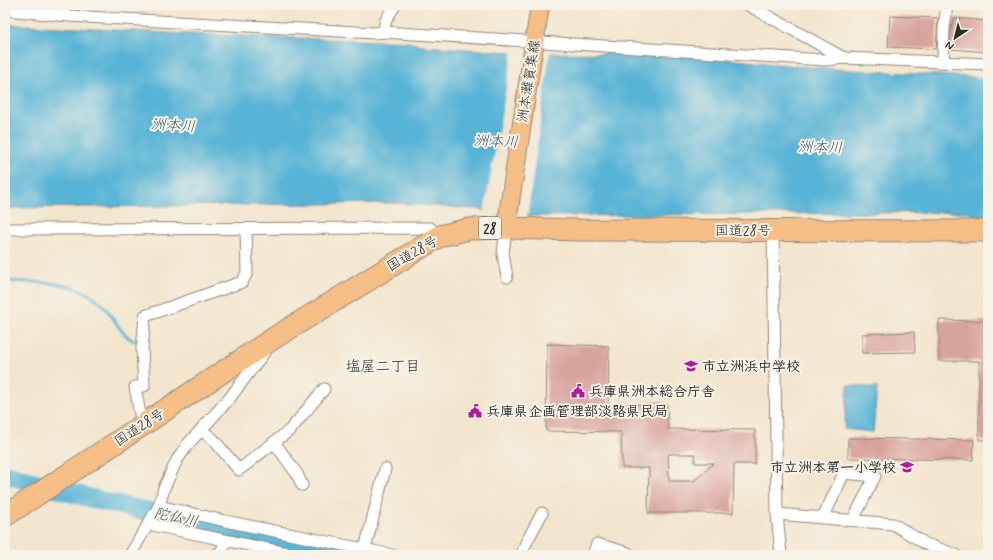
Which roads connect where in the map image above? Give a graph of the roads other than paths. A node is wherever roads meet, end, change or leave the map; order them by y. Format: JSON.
{"nodes":[{"id":1,"x":395,"y":5,"type":"edge"},
{"id":2,"x":540,"y":5,"type":"edge"},
{"id":3,"x":748,"y":5,"type":"edge"},
{"id":4,"x":948,"y":5,"type":"edge"},
{"id":5,"x":5,"y":10,"type":"edge"},
{"id":6,"x":383,"y":32,"type":"junction"},
{"id":7,"x":534,"y":41,"type":"junction"},
{"id":8,"x":844,"y":58,"type":"junction"},
{"id":9,"x":943,"y":62,"type":"junction"},
{"id":10,"x":988,"y":64,"type":"edge"},
{"id":11,"x":506,"y":223,"type":"junction"},
{"id":12,"x":5,"y":229,"type":"edge"},
{"id":13,"x":246,"y":229,"type":"junction"},
{"id":14,"x":773,"y":230,"type":"junction"},
{"id":15,"x":988,"y":231,"type":"edge"},
{"id":16,"x":440,"y":236,"type":"junction"},
{"id":17,"x":507,"y":277,"type":"dead end"},
{"id":18,"x":274,"y":338,"type":"junction"},
{"id":19,"x":324,"y":389,"type":"dead end"},
{"id":20,"x":142,"y":425,"type":"junction"},
{"id":21,"x":201,"y":430,"type":"junction"},
{"id":22,"x":274,"y":442,"type":"junction"},
{"id":23,"x":385,"y":468,"type":"dead end"},
{"id":24,"x":302,"y":485,"type":"dead end"},
{"id":25,"x":159,"y":506,"type":"junction"},
{"id":26,"x":542,"y":513,"type":"dead end"},
{"id":27,"x":778,"y":514,"type":"junction"},
{"id":28,"x":5,"y":516,"type":"edge"},
{"id":29,"x":823,"y":518,"type":"junction"},
{"id":30,"x":853,"y":520,"type":"junction"},
{"id":31,"x":148,"y":524,"type":"junction"},
{"id":32,"x":226,"y":541,"type":"junction"},
{"id":33,"x":365,"y":549,"type":"junction"},
{"id":34,"x":239,"y":550,"type":"edge"},
{"id":35,"x":628,"y":553,"type":"dead end"},
{"id":36,"x":130,"y":555,"type":"edge"},
{"id":37,"x":214,"y":555,"type":"edge"},
{"id":38,"x":296,"y":555,"type":"edge"},
{"id":39,"x":393,"y":555,"type":"edge"},
{"id":40,"x":522,"y":555,"type":"edge"},
{"id":41,"x":593,"y":555,"type":"edge"},
{"id":42,"x":781,"y":555,"type":"edge"},
{"id":43,"x":956,"y":555,"type":"edge"}],
"edges":[{"from":1,"to":6,"type":"street"},
{"from":2,"to":7,"type":"main road","name":"洲本灘賀集線"},
{"from":3,"to":8,"type":"street"},
{"from":4,"to":9,"type":"street"},
{"from":5,"to":6,"type":"street"},
{"from":6,"to":7,"type":"street"},
{"from":7,"to":8,"type":"street"},
{"from":7,"to":11,"type":"main road","name":"洲本灘賀集線"},
{"from":8,"to":9,"type":"street"},
{"from":9,"to":10,"type":"street"},
{"from":11,"to":14,"type":"highway","name":"国道28号","number":"28"},
{"from":11,"to":16,"type":"highway","name":"国道28号","number":"28"},
{"from":11,"to":17,"type":"street"},
{"from":12,"to":13,"type":"street"},
{"from":13,"to":16,"type":"street"},
{"from":13,"to":20,"type":"street"},
{"from":14,"to":15,"type":"highway","name":"国道28号","number":"28"},
{"from":14,"to":27,"type":"street"},
{"from":16,"to":18,"type":"highway","name":"国道28号","number":"28"},
{"from":18,"to":20,"type":"highway","name":"国道28号","number":"28"},
{"from":18,"to":21,"type":"street"},
{"from":19,"to":22,"type":"street"},
{"from":20,"to":28,"type":"highway","name":"国道28号","number":"28"},
{"from":21,"to":22,"type":"street"},
{"from":21,"to":25,"type":"street"},
{"from":22,"to":24,"type":"street"},
{"from":23,"to":33,"type":"street"},
{"from":25,"to":31,"type":"street"},
{"from":25,"to":33,"type":"street"},
{"from":26,"to":40,"type":"street"},
{"from":27,"to":29,"type":"street"},
{"from":27,"to":42,"type":"street"},
{"from":29,"to":30,"type":"street"},
{"from":29,"to":30,"type":"street"},
{"from":30,"to":43,"type":"street"},
{"from":31,"to":32,"type":"street"},
{"from":31,"to":36,"type":"street"},
{"from":32,"to":34,"type":"street"},
{"from":32,"to":37,"type":"street"},
{"from":33,"to":39,"type":"street"},
{"from":34,"to":38,"type":"street"},
{"from":35,"to":41,"type":"street"}]}
